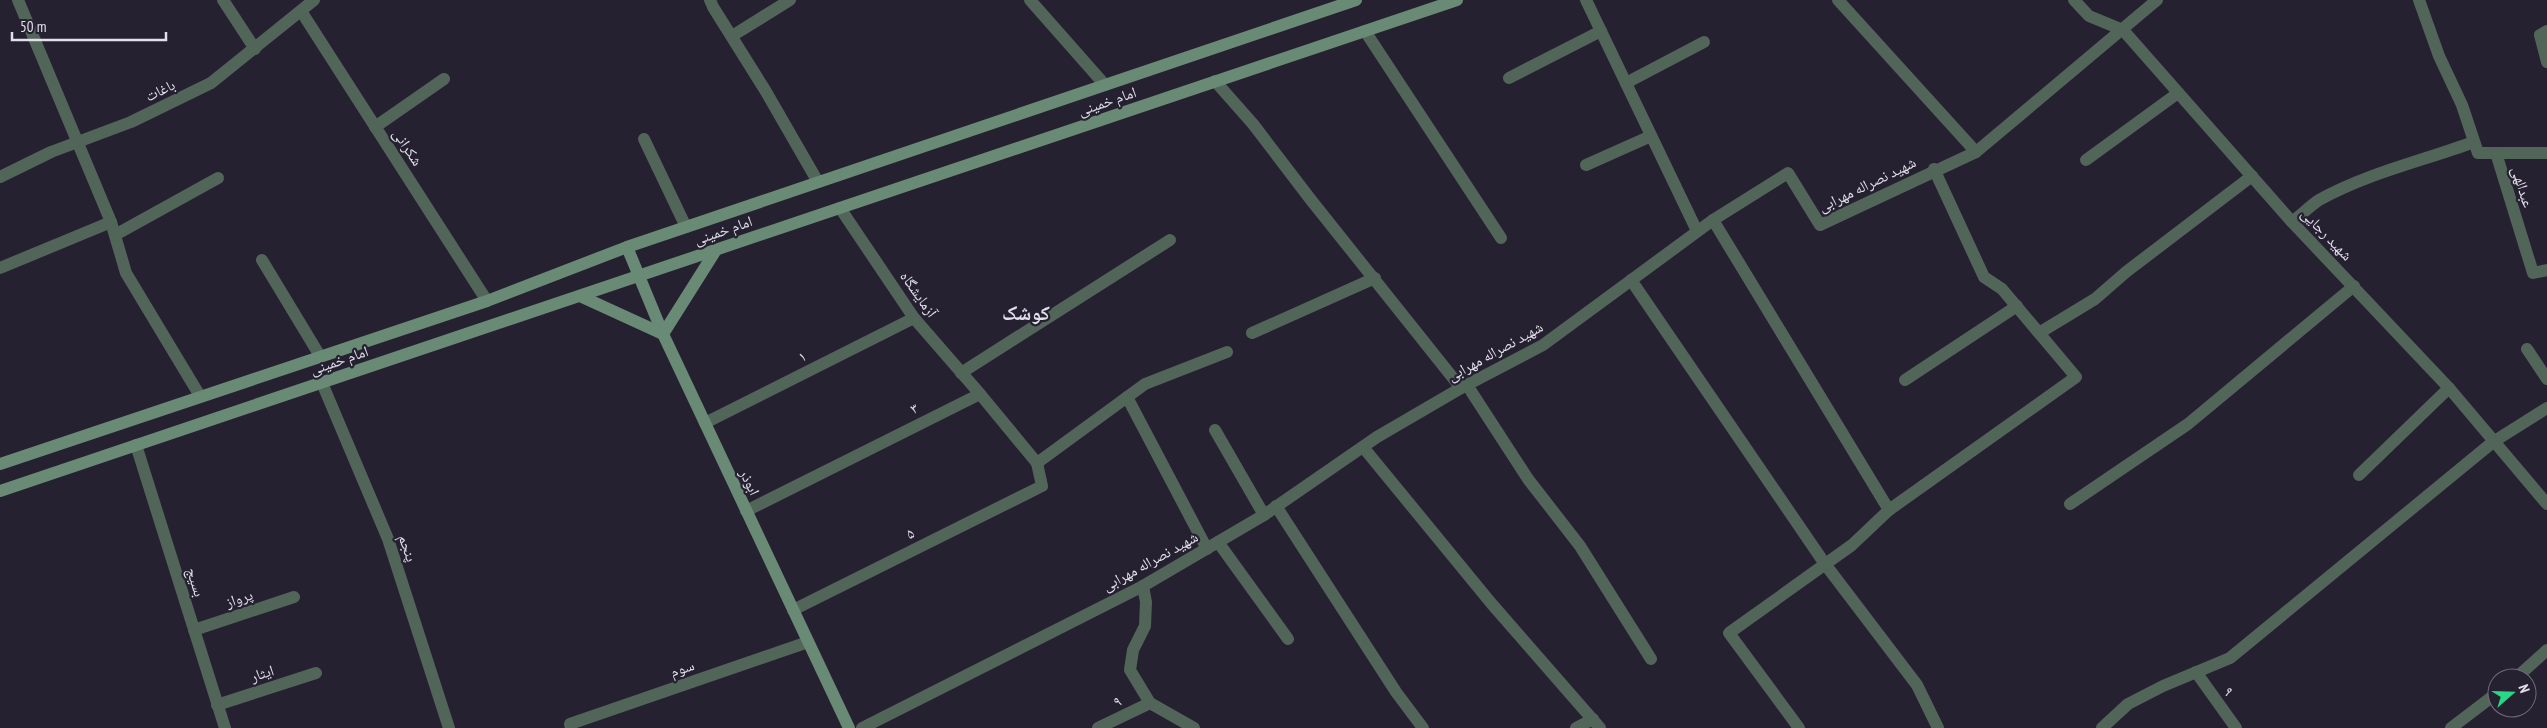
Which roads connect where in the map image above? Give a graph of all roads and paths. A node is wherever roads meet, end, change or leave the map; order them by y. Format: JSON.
{"nodes":[{"id":1,"x":18,"y":0,"type":"edge"},
{"id":2,"x":223,"y":0,"type":"edge"},
{"id":3,"x":314,"y":0,"type":"edge"},
{"id":4,"x":710,"y":0,"type":"edge"},
{"id":5,"x":790,"y":0,"type":"edge"},
{"id":6,"x":1030,"y":0,"type":"edge"},
{"id":7,"x":1356,"y":0,"type":"edge"},
{"id":8,"x":1457,"y":0,"type":"edge"},
{"id":9,"x":1586,"y":0,"type":"edge"},
{"id":10,"x":1838,"y":0,"type":"edge"},
{"id":11,"x":2074,"y":0,"type":"edge"},
{"id":12,"x":2157,"y":0,"type":"edge"},
{"id":13,"x":2419,"y":0,"type":"edge"},
{"id":14,"x":301,"y":11,"type":"junction"},
{"id":15,"x":2123,"y":30,"type":"junction"},
{"id":16,"x":1365,"y":31,"type":"junction"},
{"id":17,"x":1601,"y":31,"type":"junction"},
{"id":18,"x":2547,"y":31,"type":"edge"},
{"id":19,"x":732,"y":36,"type":"junction"},
{"id":20,"x":1704,"y":42,"type":"dead end"},
{"id":21,"x":255,"y":49,"type":"junction"},
{"id":22,"x":2547,"y":62,"type":"edge"},
{"id":23,"x":1508,"y":78,"type":"dead end"},
{"id":24,"x":444,"y":79,"type":"dead end"},
{"id":25,"x":1216,"y":81,"type":"junction"},
{"id":26,"x":1626,"y":83,"type":"junction"},
{"id":27,"x":1105,"y":85,"type":"junction"},
{"id":28,"x":2178,"y":93,"type":"junction"},
{"id":29,"x":375,"y":127,"type":"junction"},
{"id":30,"x":1651,"y":136,"type":"junction"},
{"id":31,"x":644,"y":139,"type":"dead end"},
{"id":32,"x":79,"y":142,"type":"junction"},
{"id":33,"x":2474,"y":142,"type":"junction"},
{"id":34,"x":1976,"y":152,"type":"junction"},
{"id":35,"x":2496,"y":153,"type":"junction"},
{"id":36,"x":2547,"y":153,"type":"edge"},
{"id":37,"x":2086,"y":160,"type":"dead end"},
{"id":38,"x":1586,"y":165,"type":"dead end"},
{"id":39,"x":1934,"y":170,"type":"junction"},
{"id":40,"x":2252,"y":176,"type":"junction"},
{"id":41,"x":0,"y":177,"type":"edge"},
{"id":42,"x":218,"y":178,"type":"dead end"},
{"id":43,"x":818,"y":182,"type":"junction"},
{"id":44,"x":840,"y":208,"type":"junction"},
{"id":45,"x":1712,"y":220,"type":"junction"},
{"id":46,"x":111,"y":222,"type":"junction"},
{"id":47,"x":2292,"y":222,"type":"junction"},
{"id":48,"x":686,"y":226,"type":"junction"},
{"id":49,"x":1697,"y":231,"type":"junction"},
{"id":50,"x":115,"y":235,"type":"junction"},
{"id":51,"x":1501,"y":238,"type":"dead end"},
{"id":52,"x":1170,"y":240,"type":"dead end"},
{"id":53,"x":627,"y":247,"type":"junction"},
{"id":54,"x":716,"y":250,"type":"junction"},
{"id":55,"x":262,"y":260,"type":"dead end"},
{"id":56,"x":0,"y":268,"type":"edge"},
{"id":57,"x":2547,"y":270,"type":"edge"},
{"id":58,"x":638,"y":276,"type":"junction"},
{"id":59,"x":1374,"y":278,"type":"junction"},
{"id":60,"x":1631,"y":280,"type":"junction"},
{"id":61,"x":2354,"y":286,"type":"junction"},
{"id":62,"x":580,"y":296,"type":"junction"},
{"id":63,"x":487,"y":301,"type":"junction"},
{"id":64,"x":2017,"y":306,"type":"junction"},
{"id":65,"x":914,"y":318,"type":"junction"},
{"id":66,"x":1252,"y":332,"type":"dead end"},
{"id":67,"x":2040,"y":333,"type":"junction"},
{"id":68,"x":662,"y":334,"type":"junction"},
{"id":69,"x":2527,"y":349,"type":"dead end"},
{"id":70,"x":1227,"y":352,"type":"dead end"},
{"id":71,"x":320,"y":356,"type":"junction"},
{"id":72,"x":962,"y":373,"type":"junction"},
{"id":73,"x":2547,"y":379,"type":"edge"},
{"id":74,"x":1905,"y":380,"type":"dead end"},
{"id":75,"x":322,"y":383,"type":"junction"},
{"id":76,"x":1464,"y":386,"type":"junction"},
{"id":77,"x":2449,"y":388,"type":"junction"},
{"id":78,"x":980,"y":394,"type":"junction"},
{"id":79,"x":200,"y":396,"type":"junction"},
{"id":80,"x":1127,"y":397,"type":"junction"},
{"id":81,"x":2547,"y":408,"type":"edge"},
{"id":82,"x":704,"y":422,"type":"junction"},
{"id":83,"x":1215,"y":430,"type":"dead end"},
{"id":84,"x":2493,"y":442,"type":"junction"},
{"id":85,"x":136,"y":445,"type":"junction"},
{"id":86,"x":1363,"y":447,"type":"junction"},
{"id":87,"x":1037,"y":463,"type":"junction"},
{"id":88,"x":0,"y":464,"type":"edge"},
{"id":89,"x":2359,"y":475,"type":"dead end"},
{"id":90,"x":0,"y":491,"type":"edge"},
{"id":91,"x":2070,"y":504,"type":"dead end"},
{"id":92,"x":2547,"y":504,"type":"edge"},
{"id":93,"x":1276,"y":506,"type":"junction"},
{"id":94,"x":746,"y":510,"type":"junction"},
{"id":95,"x":1889,"y":510,"type":"junction"},
{"id":96,"x":1264,"y":515,"type":"junction"},
{"id":97,"x":1213,"y":545,"type":"junction"},
{"id":98,"x":1825,"y":564,"type":"junction"},
{"id":99,"x":1143,"y":586,"type":"junction"},
{"id":100,"x":294,"y":597,"type":"dead end"},
{"id":101,"x":793,"y":610,"type":"junction"},
{"id":102,"x":194,"y":630,"type":"junction"},
{"id":103,"x":1288,"y":639,"type":"dead end"},
{"id":104,"x":808,"y":642,"type":"junction"},
{"id":105,"x":2547,"y":650,"type":"edge"},
{"id":106,"x":1651,"y":660,"type":"dead end"},
{"id":107,"x":2527,"y":668,"type":"edge"},
{"id":108,"x":2196,"y":672,"type":"junction"},
{"id":109,"x":316,"y":673,"type":"dead end"},
{"id":110,"x":2487,"y":701,"type":"edge"},
{"id":111,"x":1150,"y":703,"type":"junction"},
{"id":112,"x":217,"y":705,"type":"junction"},
{"id":113,"x":1597,"y":723,"type":"edge"},
{"id":114,"x":225,"y":728,"type":"edge"},
{"id":115,"x":449,"y":728,"type":"edge"},
{"id":116,"x":571,"y":728,"type":"edge"},
{"id":117,"x":849,"y":728,"type":"edge"},
{"id":118,"x":862,"y":728,"type":"edge"},
{"id":119,"x":1098,"y":728,"type":"edge"},
{"id":120,"x":1194,"y":728,"type":"edge"},
{"id":121,"x":1423,"y":728,"type":"edge"},
{"id":122,"x":1576,"y":728,"type":"edge"},
{"id":123,"x":1799,"y":728,"type":"edge"},
{"id":124,"x":1938,"y":728,"type":"edge"},
{"id":125,"x":2102,"y":728,"type":"edge"},
{"id":126,"x":2236,"y":728,"type":"edge"},
{"id":127,"x":2451,"y":728,"type":"edge"}],
"edges":[{"from":1,"to":32,"type":"street"},
{"from":2,"to":21,"type":"street"},
{"from":3,"to":14,"type":"street","name":"باغات"},
{"from":4,"to":19,"type":"street"},
{"from":5,"to":19,"type":"street"},
{"from":6,"to":27,"type":"street"},
{"from":7,"to":27,"type":"main road","name":"امام خمینی"},
{"from":8,"to":16,"type":"main road","name":"امام خمینی"},
{"from":9,"to":17,"type":"street"},
{"from":10,"to":34,"type":"street"},
{"from":11,"to":15,"type":"street","name":"شهید رجایی"},
{"from":12,"to":15,"type":"street","name":"شهید نصراله مهرابی"},
{"from":13,"to":33,"type":"street"},
{"from":14,"to":21,"type":"street","name":"باغات"},
{"from":14,"to":29,"type":"street","name":"شکرانی"},
{"from":15,"to":28,"type":"street","name":"شهید رجایی"},
{"from":15,"to":34,"type":"street","name":"شهید نصراله مهرابی"},
{"from":16,"to":25,"type":"main road","name":"امام خمینی"},
{"from":16,"to":51,"type":"street"},
{"from":17,"to":23,"type":"street"},
{"from":17,"to":26,"type":"street"},
{"from":18,"to":22,"type":"street"},
{"from":19,"to":43,"type":"street"},
{"from":20,"to":26,"type":"street"},
{"from":21,"to":32,"type":"street","name":"باغات"},
{"from":24,"to":29,"type":"street"},
{"from":25,"to":44,"type":"main road","name":"امام خمینی"},
{"from":25,"to":59,"type":"street"},
{"from":26,"to":30,"type":"street"},
{"from":27,"to":43,"type":"main road","name":"امام خمینی"},
{"from":28,"to":37,"type":"street"},
{"from":28,"to":40,"type":"street","name":"شهید رجایی"},
{"from":29,"to":63,"type":"street","name":"شکرانی"},
{"from":30,"to":38,"type":"street"},
{"from":30,"to":49,"type":"street"},
{"from":31,"to":48,"type":"street"},
{"from":32,"to":41,"type":"street","name":"باغات"},
{"from":32,"to":46,"type":"street"},
{"from":33,"to":35,"type":"street"},
{"from":33,"to":47,"type":"street"},
{"from":34,"to":39,"type":"street","name":"شهید نصراله مهرابی"},
{"from":35,"to":36,"type":"street"},
{"from":35,"to":57,"type":"street","name":"عبدالهی"},
{"from":39,"to":45,"type":"street","name":"شهید نصراله مهرابی"},
{"from":39,"to":64,"type":"street"},
{"from":40,"to":47,"type":"street","name":"شهید رجایی"},
{"from":40,"to":67,"type":"street"},
{"from":42,"to":50,"type":"street"},
{"from":43,"to":48,"type":"main road","name":"امام خمینی"},
{"from":44,"to":54,"type":"main road","name":"امام خمینی"},
{"from":44,"to":65,"type":"street","name":"آزمایشگاه"},
{"from":45,"to":49,"type":"street","name":"شهید نصراله مهرابی"},
{"from":45,"to":95,"type":"street"},
{"from":46,"to":50,"type":"street"},
{"from":46,"to":56,"type":"street"},
{"from":47,"to":61,"type":"street","name":"شهید رجایی"},
{"from":48,"to":53,"type":"main road","name":"امام خمینی"},
{"from":49,"to":60,"type":"street","name":"شهید نصراله مهرابی"},
{"from":50,"to":79,"type":"street"},
{"from":52,"to":72,"type":"street"},
{"from":53,"to":58,"type":"main road","name":"ابوذر"},
{"from":53,"to":63,"type":"main road","name":"امام خمینی"},
{"from":54,"to":58,"type":"main road","name":"امام خمینی"},
{"from":54,"to":68,"type":"main road"},
{"from":55,"to":71,"type":"street"},
{"from":58,"to":62,"type":"main road","name":"امام خمینی"},
{"from":58,"to":68,"type":"main road","name":"ابوذر"},
{"from":59,"to":66,"type":"street"},
{"from":59,"to":76,"type":"street"},
{"from":60,"to":76,"type":"street","name":"شهید نصراله مهرابی"},
{"from":60,"to":98,"type":"street"},
{"from":61,"to":77,"type":"street","name":"شهید رجایی"},
{"from":61,"to":91,"type":"street"},
{"from":62,"to":68,"type":"main road"},
{"from":62,"to":75,"type":"main road","name":"امام خمینی"},
{"from":63,"to":71,"type":"main road","name":"امام خمینی"},
{"from":64,"to":67,"type":"street"},
{"from":64,"to":74,"type":"street"},
{"from":65,"to":72,"type":"street","name":"آزمایشگاه"},
{"from":65,"to":82,"type":"street","name":"۱"},
{"from":67,"to":95,"type":"street"},
{"from":68,"to":82,"type":"main road","name":"ابوذر"},
{"from":69,"to":73,"type":"street"},
{"from":70,"to":80,"type":"street"},
{"from":71,"to":79,"type":"main road","name":"امام خمینی"},
{"from":72,"to":78,"type":"street","name":"آزمایشگاه"},
{"from":75,"to":85,"type":"main road","name":"امام خمینی"},
{"from":75,"to":115,"type":"street","name":"پنجم"},
{"from":76,"to":86,"type":"street","name":"شهید نصراله مهرابی"},
{"from":76,"to":106,"type":"street"},
{"from":77,"to":84,"type":"street","name":"شهید رجایی"},
{"from":77,"to":89,"type":"street"},
{"from":78,"to":87,"type":"street"},
{"from":78,"to":94,"type":"street","name":"۳"},
{"from":79,"to":88,"type":"main road","name":"امام خمینی"},
{"from":80,"to":87,"type":"street"},
{"from":80,"to":97,"type":"street"},
{"from":81,"to":84,"type":"street"},
{"from":82,"to":94,"type":"main road","name":"ابوذر"},
{"from":83,"to":96,"type":"street"},
{"from":84,"to":92,"type":"street","name":"شهید رجایی"},
{"from":84,"to":108,"type":"street"},
{"from":85,"to":90,"type":"main road","name":"امام خمینی"},
{"from":85,"to":102,"type":"street","name":"بسیج"},
{"from":86,"to":93,"type":"street","name":"شهید نصراله مهرابی"},
{"from":86,"to":113,"type":"street"},
{"from":87,"to":101,"type":"street","name":"۵"},
{"from":93,"to":96,"type":"street","name":"شهید نصراله مهرابی"},
{"from":93,"to":121,"type":"street"},
{"from":94,"to":101,"type":"main road","name":"ابوذر"},
{"from":95,"to":98,"type":"street"},
{"from":96,"to":97,"type":"street","name":"شهید نصراله مهرابی"},
{"from":97,"to":99,"type":"street","name":"شهید نصراله مهرابی"},
{"from":97,"to":103,"type":"street"},
{"from":98,"to":123,"type":"street"},
{"from":98,"to":124,"type":"street"},
{"from":99,"to":111,"type":"street"},
{"from":99,"to":118,"type":"street","name":"شهید نصراله مهرابی"},
{"from":100,"to":102,"type":"street","name":"پرواز"},
{"from":101,"to":104,"type":"main road","name":"ابوذر"},
{"from":102,"to":112,"type":"street","name":"بسیج"},
{"from":104,"to":116,"type":"street","name":"سوم"},
{"from":104,"to":117,"type":"main road","name":"ابوذر"},
{"from":105,"to":107,"type":"street"},
{"from":108,"to":125,"type":"street"},
{"from":108,"to":126,"type":"street","name":"۹"},
{"from":109,"to":112,"type":"street","name":"ایثار"},
{"from":110,"to":127,"type":"street"},
{"from":111,"to":119,"type":"street","name":"۹"},
{"from":111,"to":120,"type":"street"},
{"from":112,"to":114,"type":"street","name":"بسیج"},
{"from":113,"to":122,"type":"street"}]}
